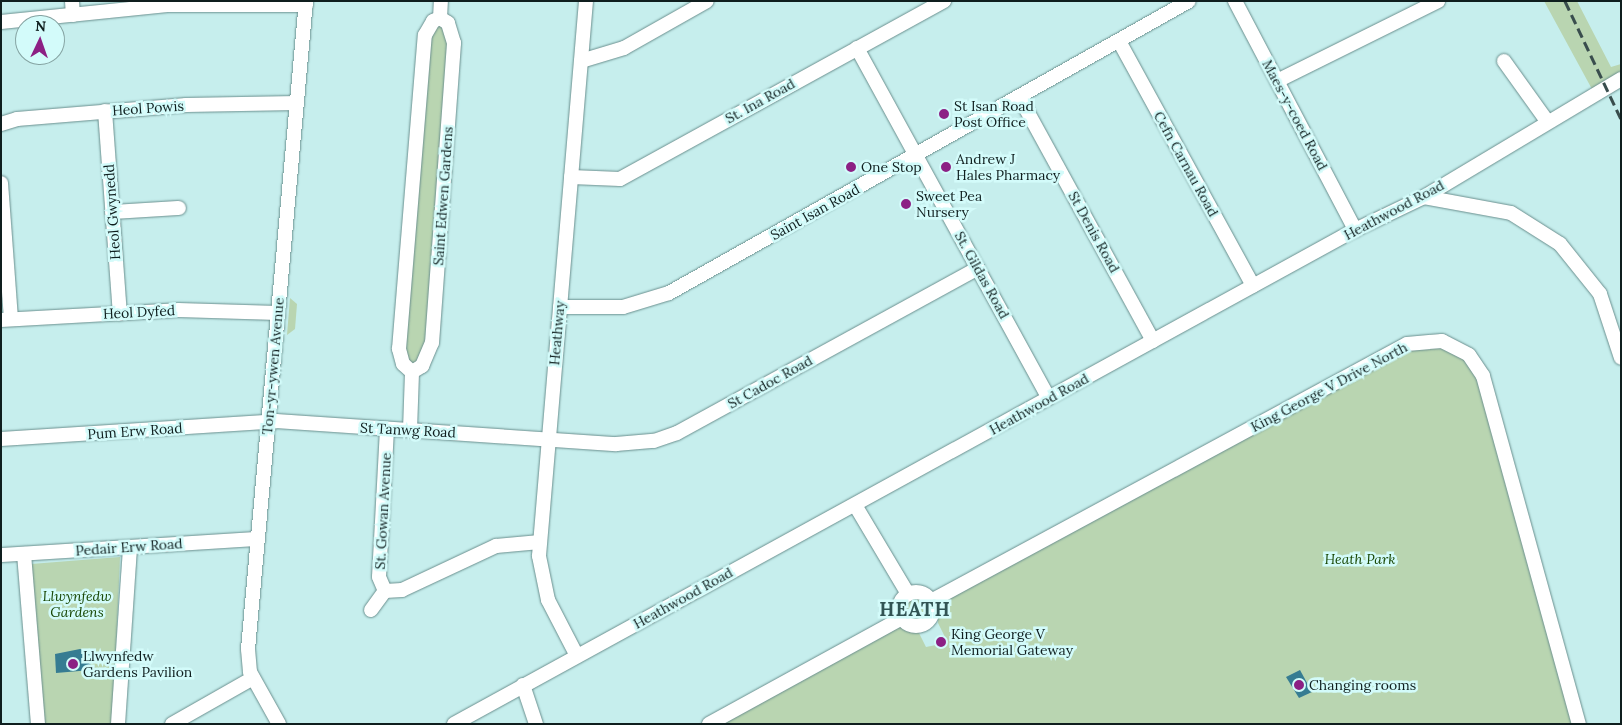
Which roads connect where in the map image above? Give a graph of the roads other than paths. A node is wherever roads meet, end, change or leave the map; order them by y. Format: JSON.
{"nodes":[{"id":1,"x":442,"y":1,"type":"edge"},
{"id":2,"x":586,"y":1,"type":"edge"},
{"id":3,"x":708,"y":1,"type":"edge"},
{"id":4,"x":944,"y":1,"type":"edge"},
{"id":5,"x":1189,"y":1,"type":"edge"},
{"id":6,"x":1235,"y":1,"type":"edge"},
{"id":7,"x":1438,"y":1,"type":"edge"},
{"id":8,"x":218,"y":3,"type":"edge"},
{"id":9,"x":306,"y":3,"type":"edge"},
{"id":10,"x":73,"y":8,"type":"edge"},
{"id":11,"x":440,"y":18,"type":"junction"},
{"id":12,"x":1,"y":22,"type":"edge"},
{"id":13,"x":1118,"y":41,"type":"junction"},
{"id":14,"x":857,"y":48,"type":"junction"},
{"id":15,"x":1504,"y":60,"type":"dead end"},
{"id":16,"x":581,"y":61,"type":"junction"},
{"id":17,"x":1621,"y":79,"type":"edge"},
{"id":18,"x":1277,"y":81,"type":"junction"},
{"id":19,"x":1020,"y":98,"type":"junction"},
{"id":20,"x":297,"y":103,"type":"junction"},
{"id":21,"x":104,"y":111,"type":"junction"},
{"id":22,"x":1548,"y":122,"type":"junction"},
{"id":23,"x":1,"y":124,"type":"edge"},
{"id":24,"x":917,"y":156,"type":"junction"},
{"id":25,"x":571,"y":177,"type":"junction"},
{"id":26,"x":1,"y":183,"type":"edge"},
{"id":27,"x":1424,"y":197,"type":"junction"},
{"id":28,"x":179,"y":208,"type":"dead end"},
{"id":29,"x":112,"y":212,"type":"junction"},
{"id":30,"x":1355,"y":230,"type":"junction"},
{"id":31,"x":978,"y":268,"type":"junction"},
{"id":32,"x":1253,"y":286,"type":"junction"},
{"id":33,"x":560,"y":307,"type":"junction"},
{"id":34,"x":120,"y":313,"type":"junction"},
{"id":35,"x":278,"y":313,"type":"junction"},
{"id":36,"x":6,"y":320,"type":"edge"},
{"id":37,"x":1153,"y":341,"type":"junction"},
{"id":38,"x":1621,"y":358,"type":"edge"},
{"id":39,"x":412,"y":372,"type":"junction"},
{"id":40,"x":1049,"y":398,"type":"junction"},
{"id":41,"x":269,"y":422,"type":"junction"},
{"id":42,"x":387,"y":428,"type":"junction"},
{"id":43,"x":410,"y":430,"type":"junction"},
{"id":44,"x":548,"y":438,"type":"junction"},
{"id":45,"x":1,"y":439,"type":"edge"},
{"id":46,"x":855,"y":505,"type":"junction"},
{"id":47,"x":257,"y":538,"type":"junction"},
{"id":48,"x":540,"y":542,"type":"junction"},
{"id":49,"x":130,"y":547,"type":"junction"},
{"id":50,"x":24,"y":554,"type":"junction"},
{"id":51,"x":1,"y":555,"type":"edge"},
{"id":52,"x":385,"y":591,"type":"junction"},
{"id":53,"x":908,"y":594,"type":"junction"},
{"id":54,"x":931,"y":602,"type":"junction"},
{"id":55,"x":371,"y":610,"type":"dead end"},
{"id":56,"x":902,"y":618,"type":"junction"},
{"id":57,"x":577,"y":656,"type":"junction"},
{"id":58,"x":253,"y":678,"type":"junction"},
{"id":59,"x":523,"y":686,"type":"junction"},
{"id":60,"x":38,"y":724,"type":"edge"},
{"id":61,"x":118,"y":724,"type":"edge"},
{"id":62,"x":172,"y":724,"type":"edge"},
{"id":63,"x":279,"y":724,"type":"edge"},
{"id":64,"x":454,"y":724,"type":"edge"},
{"id":65,"x":536,"y":724,"type":"edge"},
{"id":66,"x":709,"y":724,"type":"edge"},
{"id":67,"x":1579,"y":724,"type":"edge"}],
"edges":[{"from":1,"to":11,"type":"street"},
{"from":2,"to":16,"type":"street","name":"Heathway"},
{"from":3,"to":16,"type":"street"},
{"from":4,"to":14,"type":"street","name":"St. Ina Road"},
{"from":5,"to":13,"type":"street","name":"Saint Isan Road"},
{"from":6,"to":18,"type":"street","name":"Maes-y-coed Road"},
{"from":7,"to":18,"type":"street"},
{"from":8,"to":9,"type":"street"},
{"from":8,"to":10,"type":"street"},
{"from":9,"to":20,"type":"street","name":"Ton-yr-ywen Avenue"},
{"from":10,"to":12,"type":"street"},
{"from":11,"to":39,"type":"street"},
{"from":11,"to":39,"type":"street","name":"Saint Edwen Gardens"},
{"from":13,"to":19,"type":"street","name":"Saint Isan Road"},
{"from":13,"to":32,"type":"street","name":"Cefn Carnau Road"},
{"from":14,"to":24,"type":"street","name":"St. Gildas Road"},
{"from":14,"to":25,"type":"street","name":"St. Ina Road"},
{"from":15,"to":22,"type":"street"},
{"from":16,"to":25,"type":"street","name":"Heathway"},
{"from":17,"to":22,"type":"street","name":"Heathwood Road"},
{"from":18,"to":30,"type":"street","name":"Maes-y-coed Road"},
{"from":19,"to":24,"type":"street","name":"Saint Isan Road"},
{"from":19,"to":37,"type":"street","name":"St Denis Road"},
{"from":20,"to":21,"type":"street","name":"Heol Powis"},
{"from":20,"to":35,"type":"street","name":"Ton-yr-ywen Avenue"},
{"from":21,"to":23,"type":"street","name":"Heol Powis"},
{"from":21,"to":29,"type":"street","name":"Heol Gwynedd"},
{"from":22,"to":27,"type":"street","name":"Heathwood Road"},
{"from":24,"to":31,"type":"street","name":"St. Gildas Road"},
{"from":24,"to":33,"type":"street","name":"Saint Isan Road"},
{"from":25,"to":33,"type":"street","name":"Heathway"},
{"from":26,"to":36,"type":"street"},
{"from":27,"to":30,"type":"street","name":"Heathwood Road"},
{"from":27,"to":38,"type":"street"},
{"from":28,"to":29,"type":"street"},
{"from":29,"to":34,"type":"street","name":"Heol Gwynedd"},
{"from":30,"to":32,"type":"street","name":"Heathwood Road"},
{"from":31,"to":40,"type":"street","name":"St. Gildas Road"},
{"from":31,"to":44,"type":"street","name":"St Cadoc Road"},
{"from":32,"to":37,"type":"street","name":"Heathwood Road"},
{"from":33,"to":44,"type":"street","name":"Heathway"},
{"from":34,"to":35,"type":"street","name":"Heol Dyfed"},
{"from":34,"to":36,"type":"street","name":"Heol Dyfed"},
{"from":35,"to":41,"type":"street","name":"Ton-yr-ywen Avenue"},
{"from":37,"to":40,"type":"street","name":"Heathwood Road"},
{"from":39,"to":43,"type":"street"},
{"from":40,"to":46,"type":"street","name":"Heathwood Road"},
{"from":41,"to":42,"type":"street","name":"St Tanwg Road"},
{"from":41,"to":45,"type":"street","name":"Pum Erw Road"},
{"from":41,"to":47,"type":"street","name":"Ton-yr-ywen Avenue"},
{"from":42,"to":43,"type":"street","name":"St Tanwg Road"},
{"from":42,"to":52,"type":"street","name":"St. Gowan Avenue"},
{"from":43,"to":44,"type":"street","name":"St Tanwg Road"},
{"from":44,"to":48,"type":"street","name":"Heathway"},
{"from":46,"to":53,"type":"street"},
{"from":46,"to":57,"type":"street","name":"Heathwood Road"},
{"from":47,"to":49,"type":"street","name":"Pedair Erw Road"},
{"from":47,"to":58,"type":"street","name":"Ton-yr-ywen Avenue"},
{"from":48,"to":52,"type":"street"},
{"from":48,"to":57,"type":"street","name":"Heathway"},
{"from":49,"to":50,"type":"street","name":"Pedair Erw Road"},
{"from":49,"to":61,"type":"street"},
{"from":50,"to":51,"type":"street","name":"Pedair Erw Road"},
{"from":50,"to":60,"type":"street"},
{"from":52,"to":55,"type":"street"},
{"from":53,"to":54,"type":"street"},
{"from":53,"to":56,"type":"street"},
{"from":54,"to":56,"type":"street"},
{"from":54,"to":67,"type":"street","name":"King George V Drive North"},
{"from":56,"to":66,"type":"street"},
{"from":57,"to":59,"type":"street","name":"Heathwood Road"},
{"from":58,"to":62,"type":"street"},
{"from":58,"to":63,"type":"street","name":"Ton-yr-ywen Avenue"},
{"from":59,"to":64,"type":"street","name":"Heathwood Road"},
{"from":59,"to":65,"type":"street"}]}
